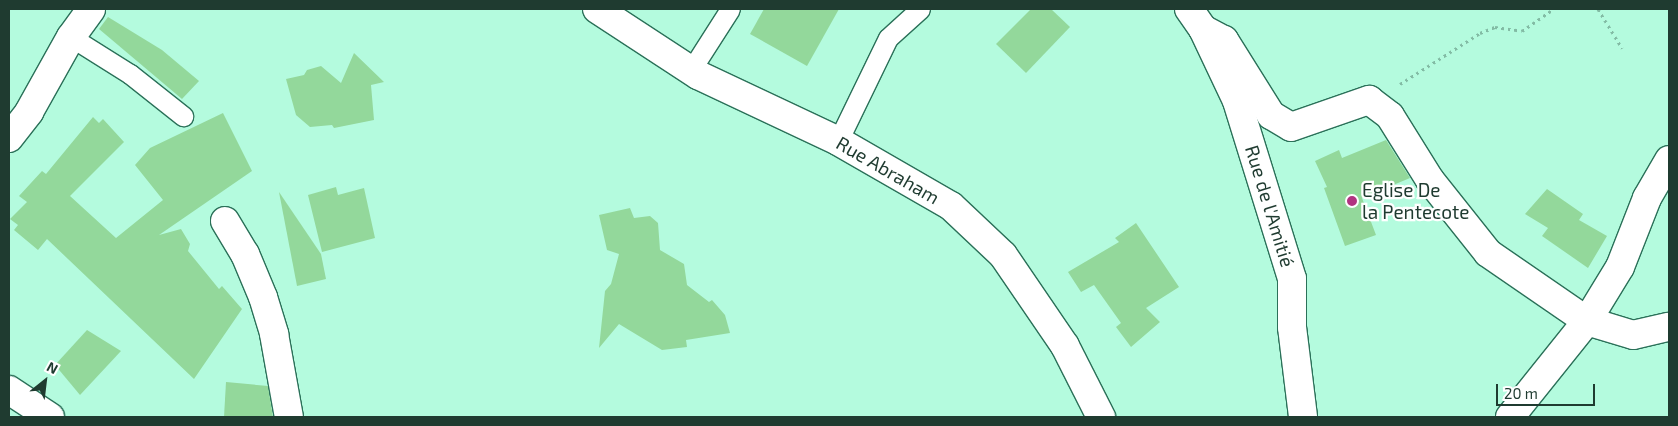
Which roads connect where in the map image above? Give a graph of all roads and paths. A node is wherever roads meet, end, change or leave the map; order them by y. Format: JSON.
{"nodes":[{"id":1,"x":91,"y":9,"type":"edge"},
{"id":2,"x":597,"y":9,"type":"edge"},
{"id":3,"x":730,"y":9,"type":"edge"},
{"id":4,"x":920,"y":9,"type":"edge"},
{"id":5,"x":1553,"y":9,"type":"edge"},
{"id":6,"x":1598,"y":9,"type":"edge"},
{"id":7,"x":1196,"y":19,"type":"edge"},
{"id":8,"x":71,"y":37,"type":"junction"},
{"id":9,"x":1622,"y":48,"type":"dead end"},
{"id":10,"x":691,"y":70,"type":"junction"},
{"id":11,"x":1369,"y":100,"type":"junction"},
{"id":12,"x":183,"y":116,"type":"dead end"},
{"id":13,"x":9,"y":138,"type":"edge"},
{"id":14,"x":838,"y":141,"type":"junction"},
{"id":15,"x":1669,"y":160,"type":"edge"},
{"id":16,"x":225,"y":221,"type":"dead end"},
{"id":17,"x":1587,"y":321,"type":"junction"},
{"id":18,"x":1669,"y":327,"type":"edge"},
{"id":19,"x":9,"y":390,"type":"edge"},
{"id":20,"x":50,"y":417,"type":"edge"},
{"id":21,"x":289,"y":417,"type":"edge"},
{"id":22,"x":1101,"y":417,"type":"edge"},
{"id":23,"x":1303,"y":417,"type":"edge"},
{"id":24,"x":1510,"y":417,"type":"edge"}],
"edges":[{"from":1,"to":8,"type":"street"},
{"from":2,"to":10,"type":"street","name":"Rue Abraham"},
{"from":3,"to":10,"type":"lane"},
{"from":4,"to":14,"type":"lane"},
{"from":5,"to":11,"type":"path"},
{"from":6,"to":9,"type":"path"},
{"from":7,"to":11,"type":"street"},
{"from":7,"to":23,"type":"street","name":"Rue de l'Amitié"},
{"from":8,"to":12,"type":"lane"},
{"from":8,"to":13,"type":"street"},
{"from":10,"to":14,"type":"street","name":"Rue Abraham"},
{"from":11,"to":17,"type":"street"},
{"from":14,"to":22,"type":"street","name":"Rue Abraham"},
{"from":15,"to":17,"type":"street"},
{"from":16,"to":21,"type":"street"},
{"from":17,"to":18,"type":"street"},
{"from":17,"to":24,"type":"street"},
{"from":19,"to":20,"type":"street"}]}
